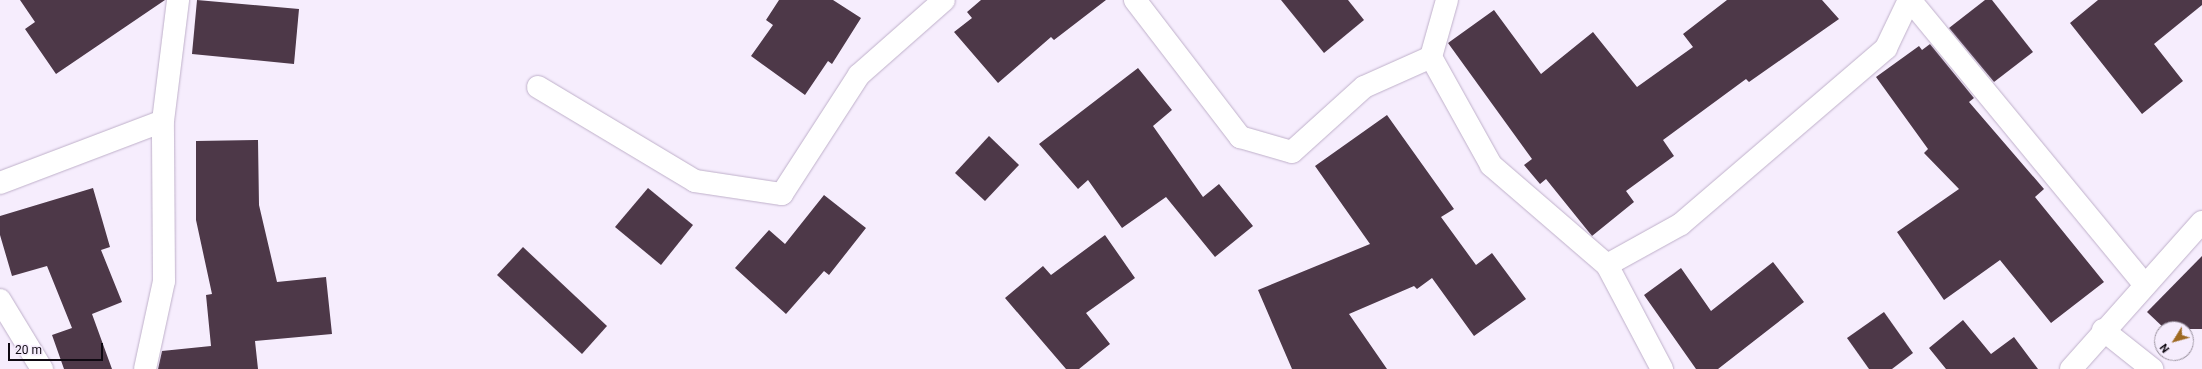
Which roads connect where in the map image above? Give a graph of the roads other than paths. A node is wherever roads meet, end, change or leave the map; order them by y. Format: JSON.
{"nodes":[{"id":1,"x":178,"y":0,"type":"edge"},
{"id":2,"x":944,"y":0,"type":"edge"},
{"id":3,"x":1135,"y":0,"type":"edge"},
{"id":4,"x":1447,"y":0,"type":"edge"},
{"id":5,"x":1909,"y":0,"type":"edge"},
{"id":6,"x":1431,"y":57,"type":"junction"},
{"id":7,"x":538,"y":87,"type":"dead end"},
{"id":8,"x":163,"y":121,"type":"junction"},
{"id":9,"x":0,"y":182,"type":"edge"},
{"id":10,"x":2202,"y":222,"type":"edge"},
{"id":11,"x":1607,"y":265,"type":"junction"},
{"id":12,"x":2144,"y":284,"type":"junction"},
{"id":13,"x":0,"y":300,"type":"edge"},
{"id":14,"x":2103,"y":330,"type":"junction"},
{"id":15,"x":42,"y":369,"type":"edge"},
{"id":16,"x":145,"y":369,"type":"edge"},
{"id":17,"x":1662,"y":369,"type":"edge"},
{"id":18,"x":2071,"y":369,"type":"edge"},
{"id":19,"x":2152,"y":369,"type":"edge"}],
"edges":[{"from":1,"to":8,"type":"street"},
{"from":2,"to":7,"type":"street"},
{"from":3,"to":6,"type":"street"},
{"from":4,"to":6,"type":"street"},
{"from":5,"to":11,"type":"street"},
{"from":5,"to":12,"type":"street"},
{"from":6,"to":11,"type":"street"},
{"from":8,"to":9,"type":"street"},
{"from":8,"to":16,"type":"street"},
{"from":10,"to":12,"type":"street"},
{"from":11,"to":17,"type":"street"},
{"from":12,"to":14,"type":"street"},
{"from":13,"to":15,"type":"street"},
{"from":14,"to":18,"type":"street"},
{"from":14,"to":19,"type":"street"}]}
